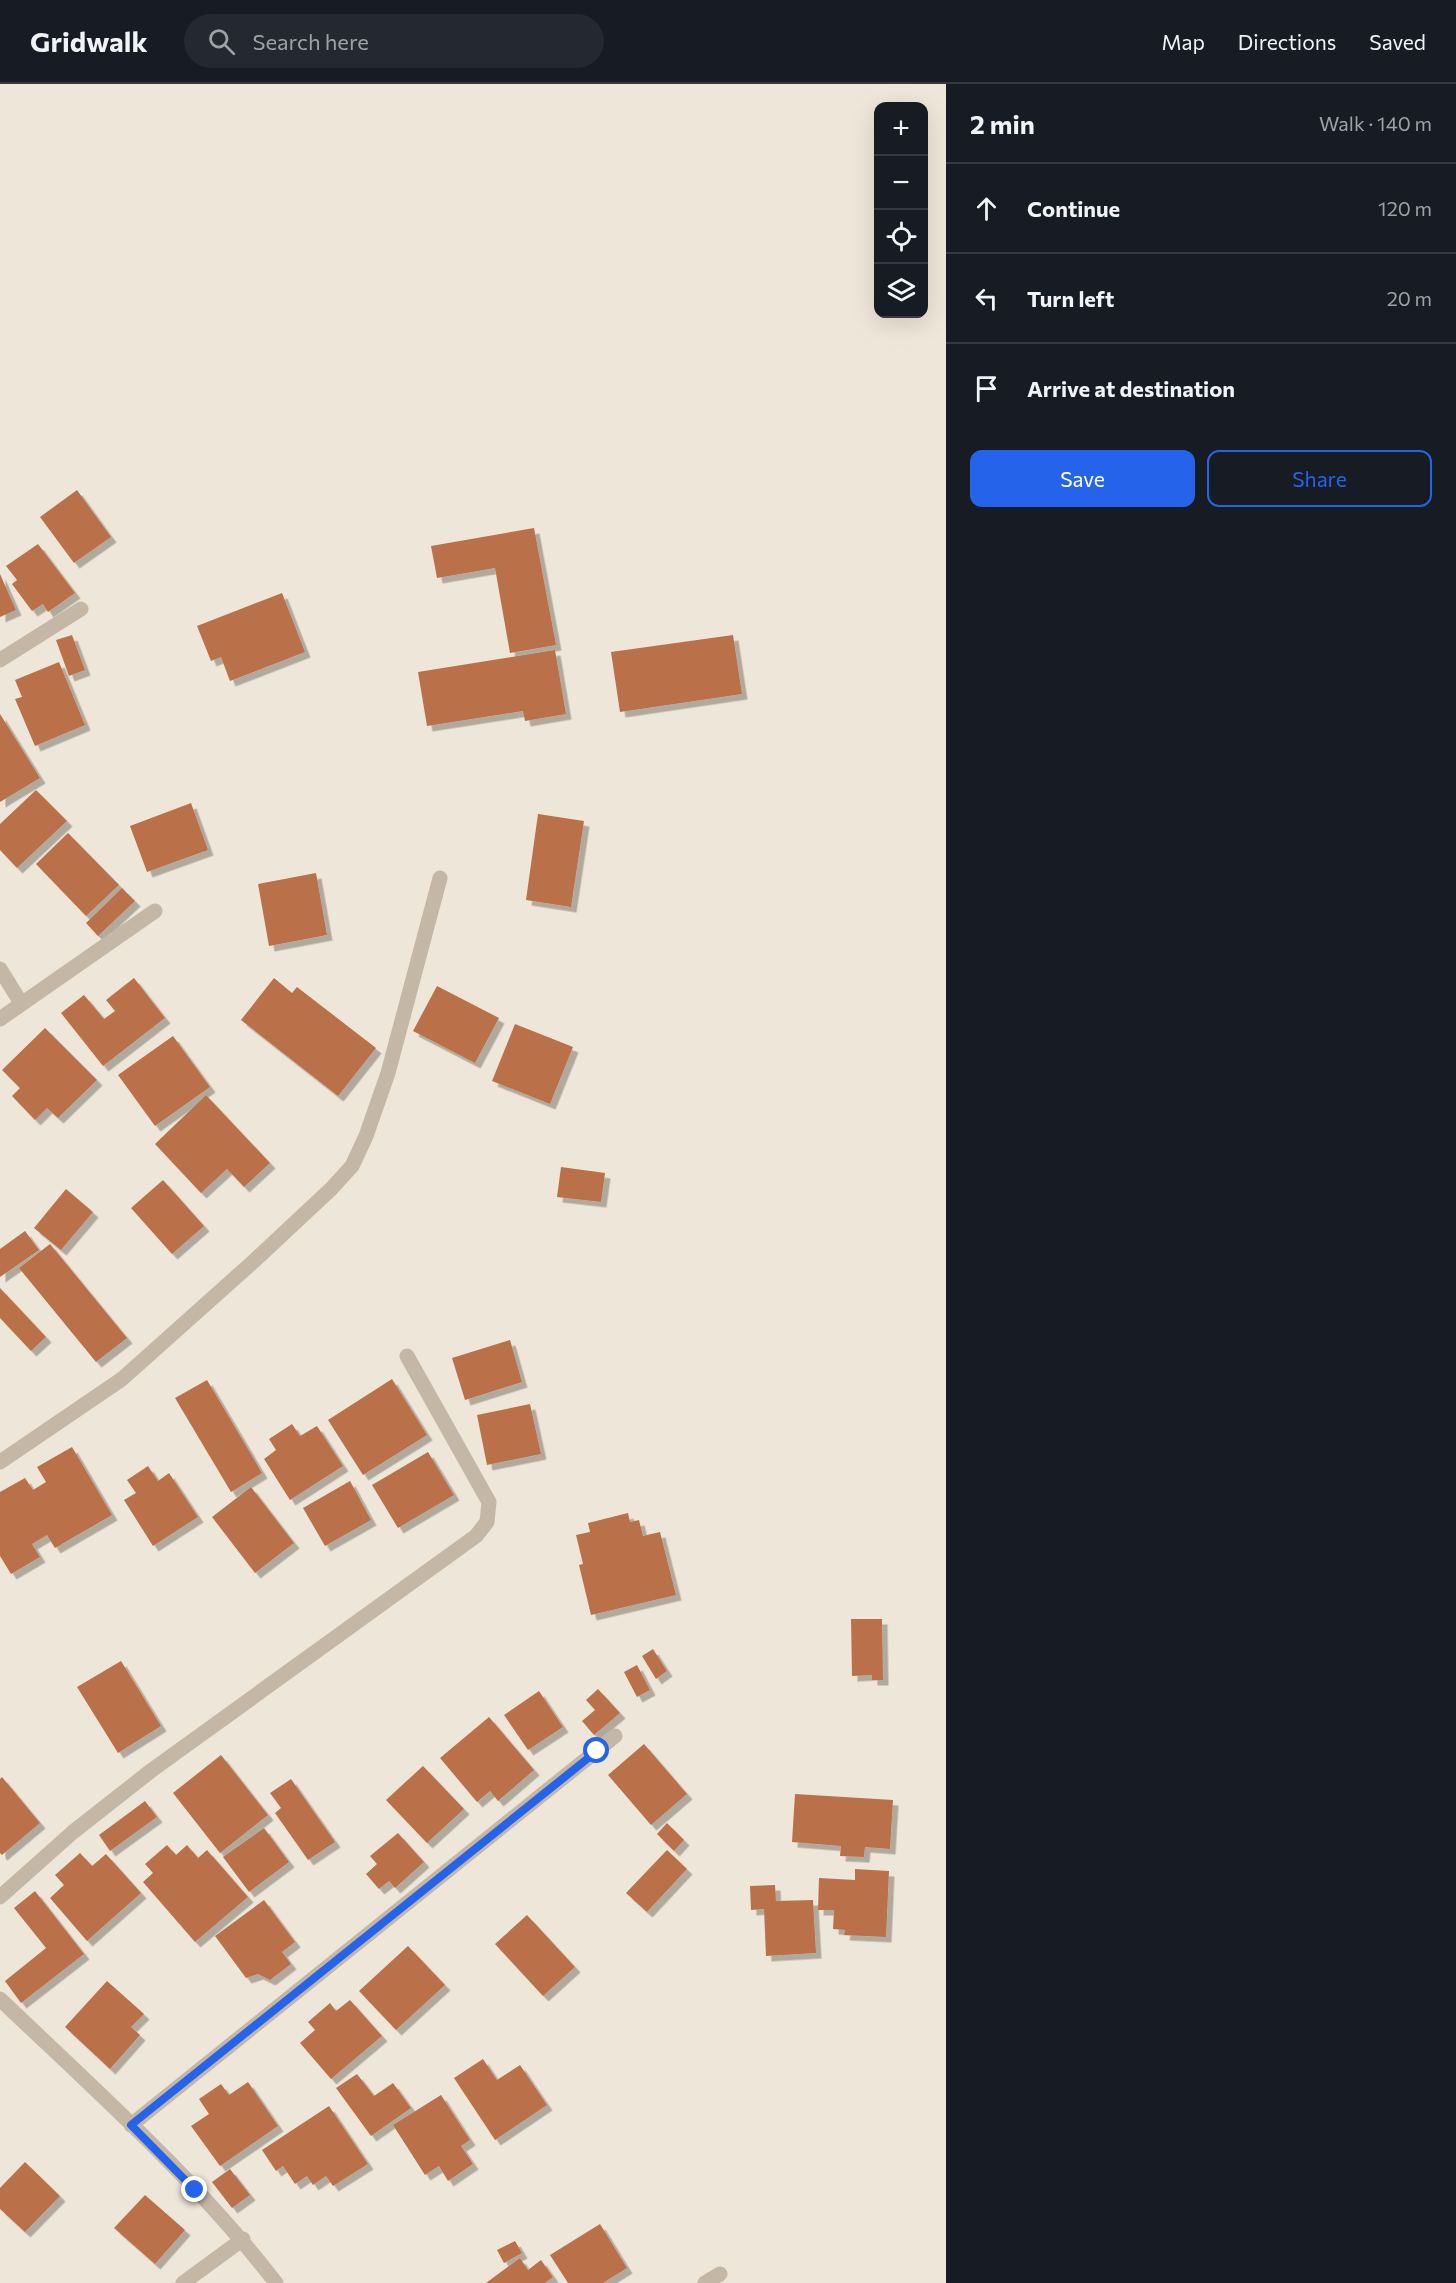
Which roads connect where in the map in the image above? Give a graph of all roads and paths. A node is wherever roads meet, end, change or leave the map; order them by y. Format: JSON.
{"nodes":[{"id":1,"x":81,"y":609,"type":"dead end"},
{"id":2,"x":0,"y":660,"type":"edge"},
{"id":3,"x":440,"y":878,"type":"dead end"},
{"id":4,"x":155,"y":911,"type":"dead end"},
{"id":5,"x":0,"y":969,"type":"edge"},
{"id":6,"x":21,"y":1003,"type":"junction"},
{"id":7,"x":0,"y":1019,"type":"edge"},
{"id":8,"x":407,"y":1356,"type":"dead end"},
{"id":9,"x":0,"y":1462,"type":"edge"},
{"id":10,"x":615,"y":1736,"type":"dead end"},
{"id":11,"x":0,"y":1897,"type":"edge"},
{"id":12,"x":0,"y":1999,"type":"edge"},
{"id":13,"x":131,"y":2125,"type":"junction"},
{"id":14,"x":243,"y":2240,"type":"junction"},
{"id":15,"x":720,"y":2274,"type":"dead end"},
{"id":16,"x":183,"y":2283,"type":"edge"},
{"id":17,"x":276,"y":2283,"type":"edge"},
{"id":18,"x":705,"y":2283,"type":"edge"}],
"edges":[{"from":1,"to":2,"type":"street"},
{"from":3,"to":9,"type":"street"},
{"from":4,"to":6,"type":"street"},
{"from":5,"to":6,"type":"street"},
{"from":6,"to":7,"type":"street"},
{"from":8,"to":11,"type":"street"},
{"from":10,"to":13,"type":"street"},
{"from":12,"to":13,"type":"street"},
{"from":13,"to":14,"type":"street"},
{"from":14,"to":16,"type":"street"},
{"from":14,"to":17,"type":"street"},
{"from":15,"to":18,"type":"street"}]}
